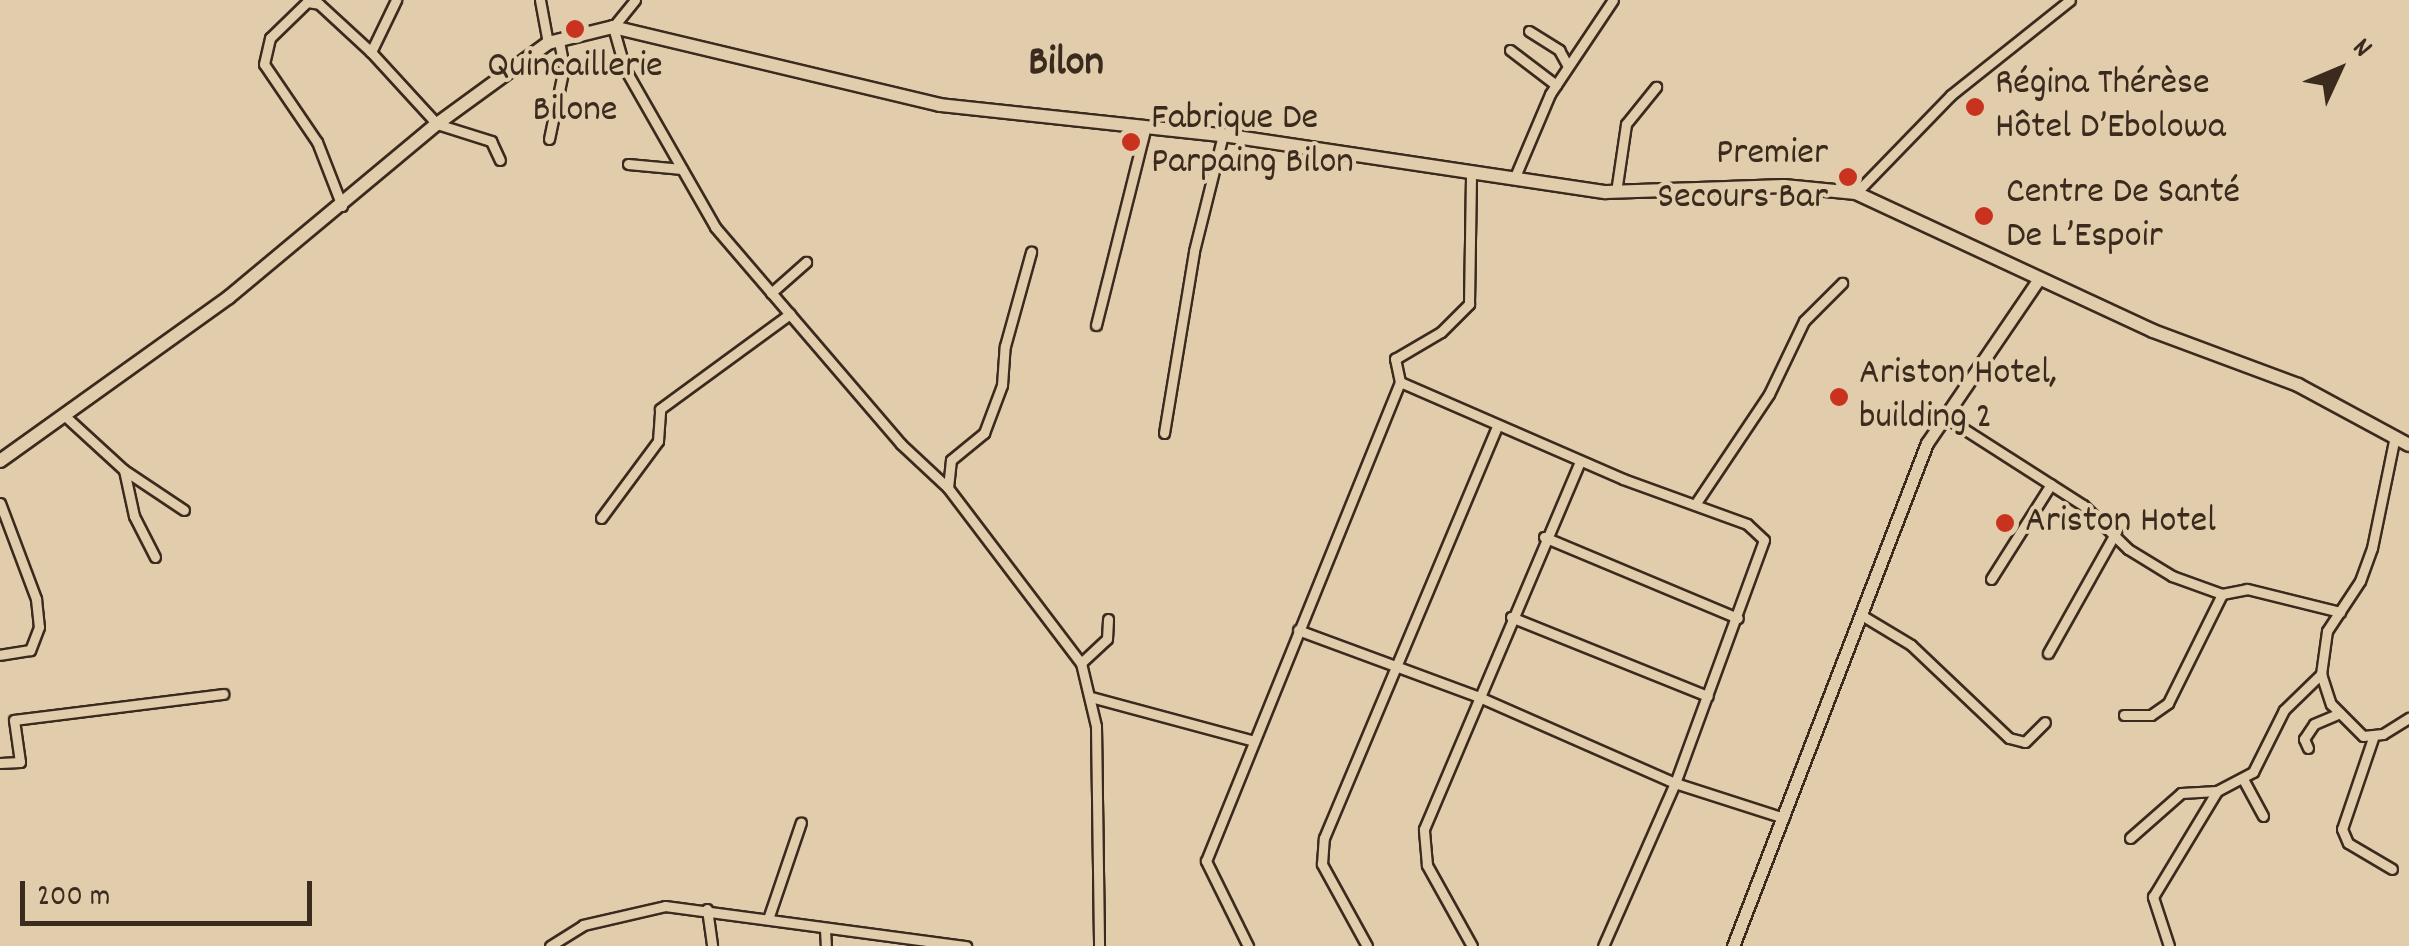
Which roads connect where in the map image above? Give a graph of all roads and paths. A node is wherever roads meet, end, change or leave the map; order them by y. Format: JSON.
{"nodes":[{"id":1,"x":396,"y":0,"type":"edge"},
{"id":2,"x":540,"y":0,"type":"edge"},
{"id":3,"x":636,"y":0,"type":"edge"},
{"id":4,"x":1613,"y":0,"type":"edge"},
{"id":5,"x":2070,"y":0,"type":"edge"},
{"id":6,"x":614,"y":27,"type":"junction"},
{"id":7,"x":1529,"y":31,"type":"dead end"},
{"id":8,"x":554,"y":42,"type":"junction"},
{"id":9,"x":1510,"y":50,"type":"dead end"},
{"id":10,"x":372,"y":52,"type":"junction"},
{"id":11,"x":1568,"y":66,"type":"junction"},
{"id":12,"x":1556,"y":85,"type":"junction"},
{"id":13,"x":1656,"y":87,"type":"dead end"},
{"id":14,"x":437,"y":124,"type":"junction"},
{"id":15,"x":1145,"y":130,"type":"junction"},
{"id":16,"x":1223,"y":135,"type":"junction"},
{"id":17,"x":548,"y":139,"type":"dead end"},
{"id":18,"x":500,"y":160,"type":"dead end"},
{"id":19,"x":628,"y":164,"type":"dead end"},
{"id":20,"x":682,"y":169,"type":"junction"},
{"id":21,"x":1471,"y":172,"type":"junction"},
{"id":22,"x":1514,"y":179,"type":"junction"},
{"id":23,"x":1616,"y":192,"type":"junction"},
{"id":24,"x":1856,"y":193,"type":"junction"},
{"id":25,"x":342,"y":206,"type":"junction"},
{"id":26,"x":1031,"y":252,"type":"dead end"},
{"id":27,"x":806,"y":262,"type":"dead end"},
{"id":28,"x":2038,"y":280,"type":"junction"},
{"id":29,"x":1842,"y":283,"type":"dead end"},
{"id":30,"x":771,"y":292,"type":"junction"},
{"id":31,"x":790,"y":314,"type":"junction"},
{"id":32,"x":1096,"y":325,"type":"dead end"},
{"id":33,"x":1400,"y":382,"type":"junction"},
{"id":34,"x":1942,"y":415,"type":"junction"},
{"id":35,"x":65,"y":416,"type":"junction"},
{"id":36,"x":1496,"y":426,"type":"junction"},
{"id":37,"x":1164,"y":434,"type":"dead end"},
{"id":38,"x":2395,"y":436,"type":"junction"},
{"id":39,"x":2409,"y":445,"type":"edge"},
{"id":40,"x":0,"y":461,"type":"edge"},
{"id":41,"x":1580,"y":461,"type":"junction"},
{"id":42,"x":124,"y":470,"type":"junction"},
{"id":43,"x":2051,"y":484,"type":"junction"},
{"id":44,"x":948,"y":488,"type":"junction"},
{"id":45,"x":0,"y":503,"type":"edge"},
{"id":46,"x":1696,"y":504,"type":"junction"},
{"id":47,"x":184,"y":510,"type":"dead end"},
{"id":48,"x":601,"y":518,"type":"dead end"},
{"id":49,"x":2116,"y":532,"type":"junction"},
{"id":50,"x":1544,"y":537,"type":"junction"},
{"id":51,"x":154,"y":556,"type":"dead end"},
{"id":52,"x":1991,"y":579,"type":"dead end"},
{"id":53,"x":2222,"y":594,"type":"junction"},
{"id":54,"x":2340,"y":612,"type":"junction"},
{"id":55,"x":1511,"y":616,"type":"junction"},
{"id":56,"x":1863,"y":616,"type":"junction"},
{"id":57,"x":1738,"y":618,"type":"junction"},
{"id":58,"x":1108,"y":619,"type":"dead end"},
{"id":59,"x":1298,"y":630,"type":"junction"},
{"id":60,"x":2048,"y":653,"type":"dead end"},
{"id":61,"x":0,"y":655,"type":"edge"},
{"id":62,"x":1081,"y":663,"type":"junction"},
{"id":63,"x":1398,"y":665,"type":"junction"},
{"id":64,"x":2320,"y":674,"type":"junction"},
{"id":65,"x":222,"y":694,"type":"dead end"},
{"id":66,"x":1708,"y":696,"type":"junction"},
{"id":67,"x":1092,"y":697,"type":"junction"},
{"id":68,"x":1479,"y":697,"type":"junction"},
{"id":69,"x":2340,"y":713,"type":"junction"},
{"id":70,"x":2124,"y":715,"type":"dead end"},
{"id":71,"x":2409,"y":718,"type":"edge"},
{"id":72,"x":2045,"y":722,"type":"dead end"},
{"id":73,"x":2374,"y":738,"type":"junction"},
{"id":74,"x":1254,"y":741,"type":"junction"},
{"id":75,"x":2308,"y":748,"type":"dead end"},
{"id":76,"x":0,"y":764,"type":"edge"},
{"id":77,"x":2243,"y":779,"type":"junction"},
{"id":78,"x":1675,"y":783,"type":"junction"},
{"id":79,"x":2217,"y":791,"type":"junction"},
{"id":80,"x":2263,"y":816,"type":"dead end"},
{"id":81,"x":1784,"y":818,"type":"junction"},
{"id":82,"x":800,"y":822,"type":"dead end"},
{"id":83,"x":2130,"y":838,"type":"dead end"},
{"id":84,"x":2392,"y":869,"type":"dead end"},
{"id":85,"x":707,"y":909,"type":"junction"},
{"id":86,"x":768,"y":919,"type":"junction"},
{"id":87,"x":824,"y":929,"type":"junction"},
{"id":88,"x":550,"y":946,"type":"edge"},
{"id":89,"x":712,"y":946,"type":"edge"},
{"id":90,"x":826,"y":946,"type":"edge"},
{"id":91,"x":963,"y":946,"type":"edge"},
{"id":92,"x":1098,"y":946,"type":"edge"},
{"id":93,"x":1248,"y":946,"type":"edge"},
{"id":94,"x":1367,"y":946,"type":"edge"},
{"id":95,"x":1472,"y":946,"type":"edge"},
{"id":96,"x":1602,"y":946,"type":"edge"},
{"id":97,"x":1734,"y":946,"type":"edge"},
{"id":98,"x":2169,"y":946,"type":"edge"}],
"edges":[{"from":1,"to":10,"type":"street"},
{"from":2,"to":8,"type":"street"},
{"from":3,"to":6,"type":"street"},
{"from":4,"to":11,"type":"street"},
{"from":5,"to":24,"type":"street"},
{"from":6,"to":8,"type":"main road"},
{"from":6,"to":15,"type":"main road"},
{"from":6,"to":20,"type":"street"},
{"from":7,"to":11,"type":"street"},
{"from":8,"to":14,"type":"main road"},
{"from":8,"to":17,"type":"street"},
{"from":9,"to":12,"type":"street"},
{"from":10,"to":14,"type":"street"},
{"from":10,"to":25,"type":"street"},
{"from":11,"to":12,"type":"street"},
{"from":12,"to":22,"type":"street"},
{"from":13,"to":23,"type":"street"},
{"from":14,"to":18,"type":"street"},
{"from":14,"to":25,"type":"main road"},
{"from":15,"to":16,"type":"main road"},
{"from":15,"to":32,"type":"street"},
{"from":16,"to":21,"type":"main road"},
{"from":16,"to":37,"type":"street"},
{"from":19,"to":20,"type":"street"},
{"from":20,"to":30,"type":"street"},
{"from":21,"to":22,"type":"main road"},
{"from":21,"to":33,"type":"street"},
{"from":22,"to":23,"type":"main road"},
{"from":23,"to":24,"type":"main road"},
{"from":24,"to":28,"type":"main road"},
{"from":25,"to":35,"type":"main road"},
{"from":26,"to":44,"type":"street"},
{"from":27,"to":30,"type":"street"},
{"from":28,"to":34,"type":"street"},
{"from":28,"to":38,"type":"main road"},
{"from":29,"to":46,"type":"street"},
{"from":30,"to":31,"type":"street"},
{"from":31,"to":44,"type":"street"},
{"from":31,"to":48,"type":"street"},
{"from":33,"to":36,"type":"street"},
{"from":33,"to":59,"type":"street"},
{"from":34,"to":43,"type":"street"},
{"from":34,"to":56,"type":"street"},
{"from":35,"to":40,"type":"main road"},
{"from":35,"to":42,"type":"street"},
{"from":36,"to":41,"type":"street"},
{"from":36,"to":63,"type":"street"},
{"from":38,"to":39,"type":"main road"},
{"from":38,"to":54,"type":"street"},
{"from":41,"to":46,"type":"street"},
{"from":41,"to":50,"type":"street"},
{"from":42,"to":47,"type":"street"},
{"from":42,"to":51,"type":"street"},
{"from":43,"to":49,"type":"street"},
{"from":43,"to":52,"type":"street"},
{"from":44,"to":62,"type":"street"},
{"from":45,"to":61,"type":"street"},
{"from":46,"to":57,"type":"street"},
{"from":49,"to":53,"type":"street"},
{"from":49,"to":60,"type":"street"},
{"from":50,"to":55,"type":"street"},
{"from":50,"to":57,"type":"street"},
{"from":53,"to":54,"type":"street"},
{"from":53,"to":70,"type":"street"},
{"from":54,"to":64,"type":"street"},
{"from":55,"to":66,"type":"street"},
{"from":55,"to":68,"type":"street"},
{"from":56,"to":72,"type":"street"},
{"from":56,"to":81,"type":"street"},
{"from":57,"to":66,"type":"street"},
{"from":58,"to":62,"type":"street"},
{"from":59,"to":63,"type":"street"},
{"from":59,"to":74,"type":"street"},
{"from":62,"to":67,"type":"street"},
{"from":63,"to":68,"type":"street"},
{"from":63,"to":94,"type":"street"},
{"from":64,"to":69,"type":"street"},
{"from":64,"to":77,"type":"street"},
{"from":65,"to":76,"type":"street"},
{"from":66,"to":78,"type":"street"},
{"from":67,"to":74,"type":"street"},
{"from":67,"to":92,"type":"street"},
{"from":68,"to":78,"type":"street"},
{"from":68,"to":95,"type":"street"},
{"from":69,"to":73,"type":"street"},
{"from":69,"to":75,"type":"street"},
{"from":71,"to":73,"type":"street"},
{"from":73,"to":84,"type":"street"},
{"from":74,"to":93,"type":"street"},
{"from":77,"to":79,"type":"street"},
{"from":77,"to":80,"type":"street"},
{"from":78,"to":81,"type":"street"},
{"from":78,"to":96,"type":"street"},
{"from":79,"to":83,"type":"street"},
{"from":79,"to":98,"type":"street"},
{"from":81,"to":97,"type":"street"},
{"from":82,"to":86,"type":"street"},
{"from":85,"to":86,"type":"street"},
{"from":85,"to":88,"type":"street"},
{"from":85,"to":89,"type":"street"},
{"from":86,"to":87,"type":"street"},
{"from":87,"to":90,"type":"street"},
{"from":87,"to":91,"type":"street"}]}
